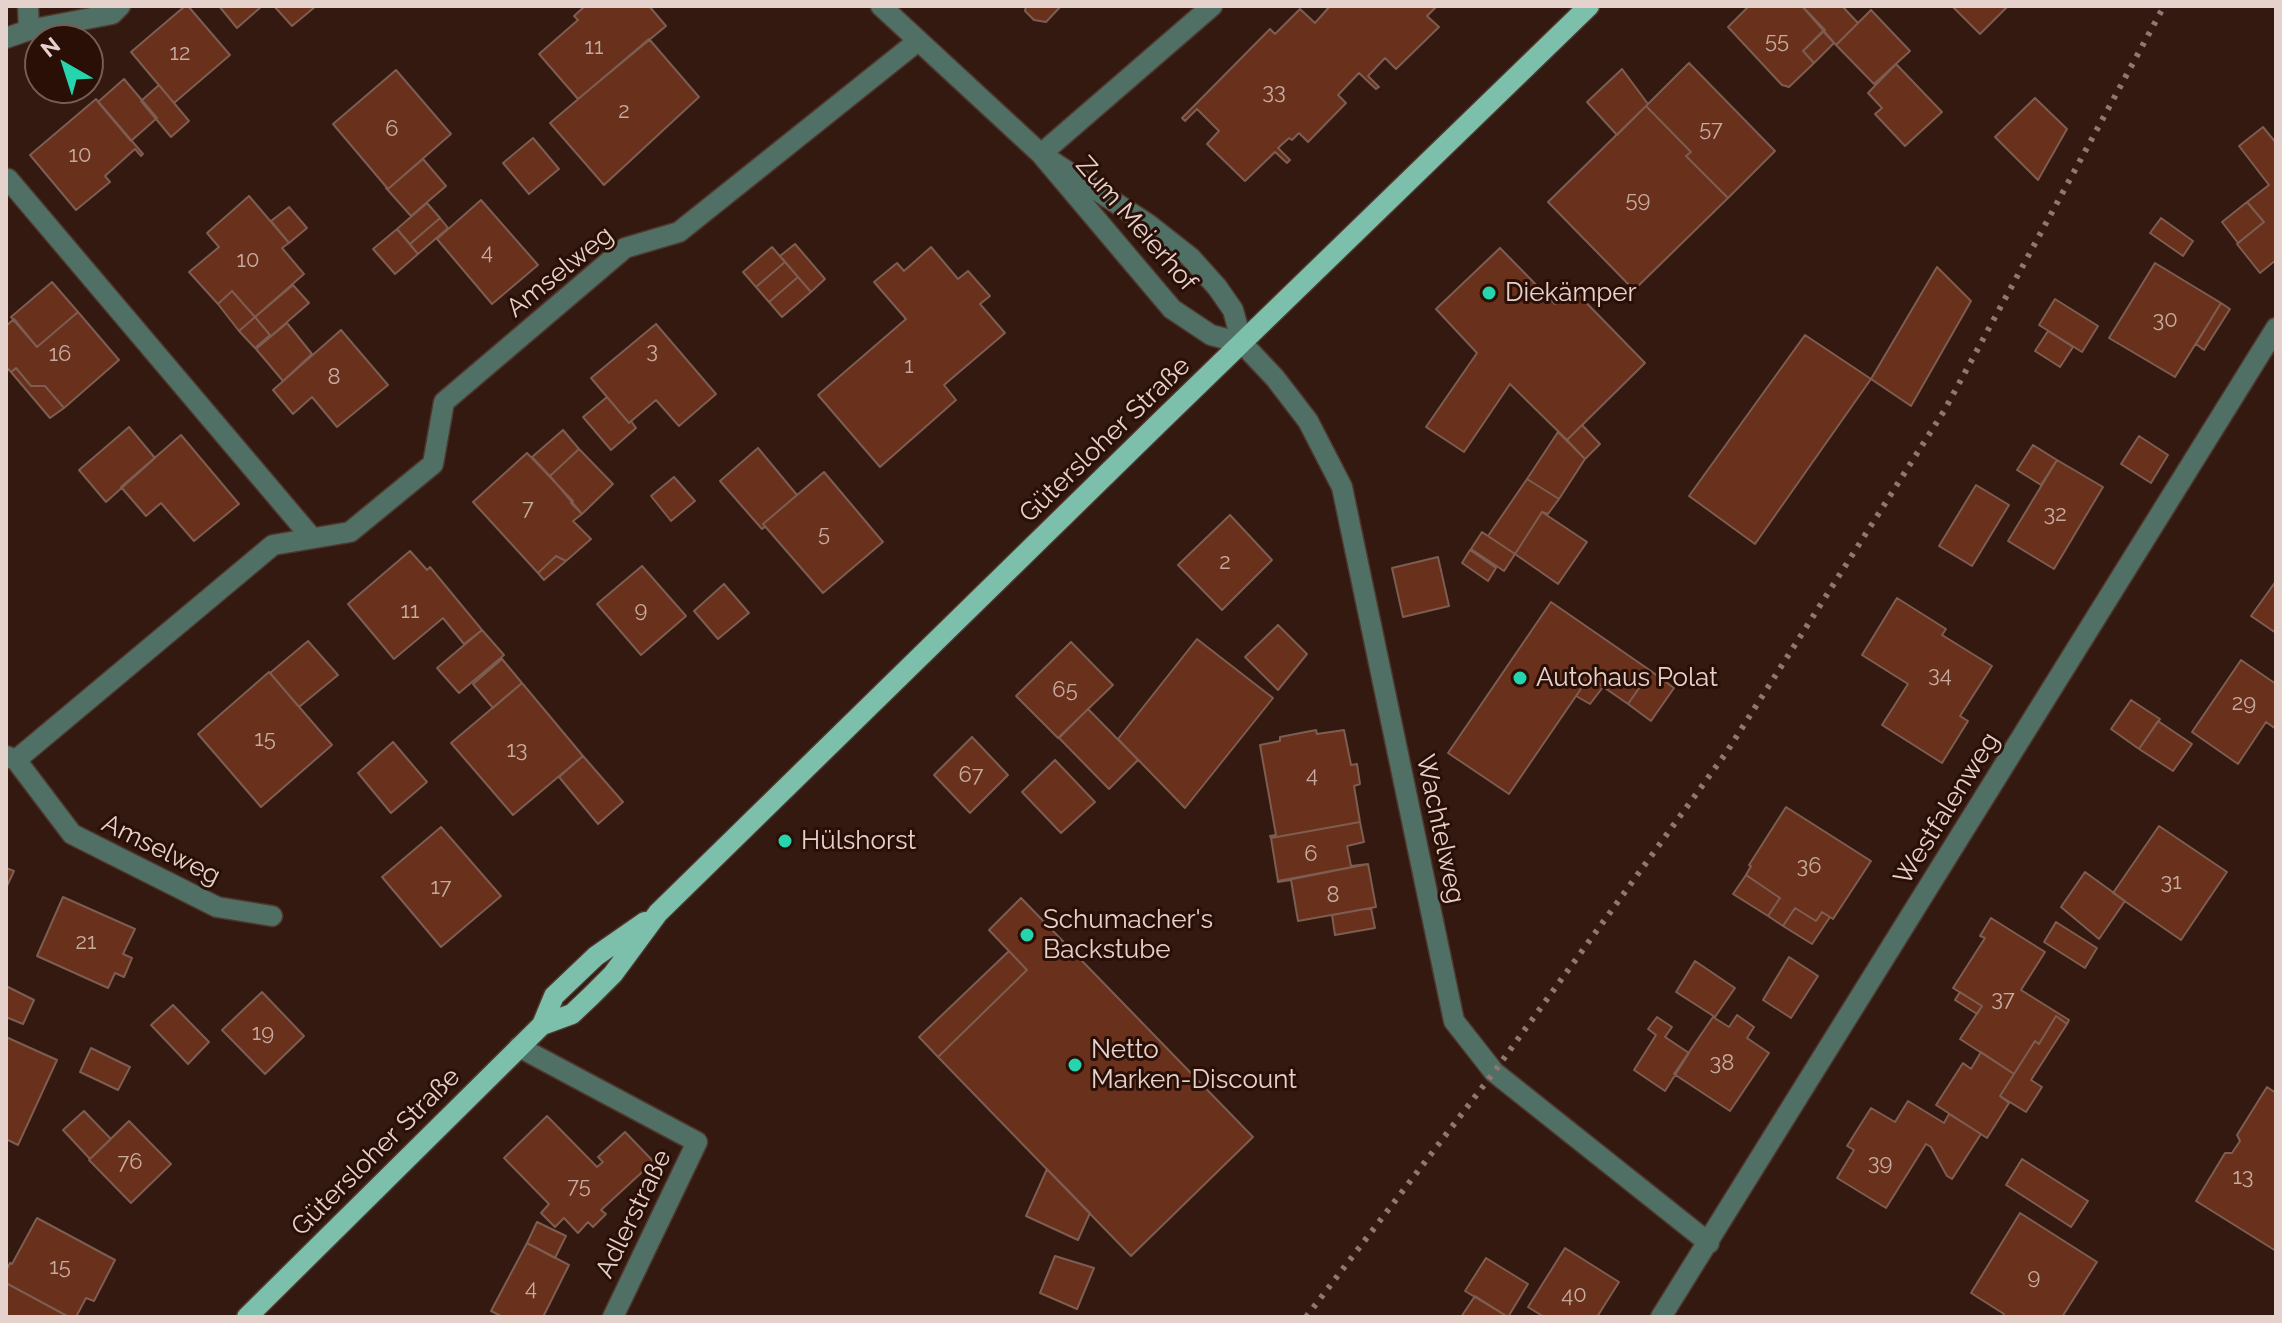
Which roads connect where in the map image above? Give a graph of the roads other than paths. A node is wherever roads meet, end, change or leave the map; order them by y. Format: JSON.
{"nodes":[{"id":1,"x":120,"y":6,"type":"edge"},
{"id":2,"x":881,"y":6,"type":"edge"},
{"id":3,"x":1212,"y":6,"type":"edge"},
{"id":4,"x":1589,"y":6,"type":"edge"},
{"id":5,"x":60,"y":24,"type":"edge"},
{"id":6,"x":918,"y":41,"type":"junction"},
{"id":7,"x":1041,"y":154,"type":"junction"},
{"id":8,"x":8,"y":179,"type":"edge"},
{"id":9,"x":2276,"y":328,"type":"edge"},
{"id":10,"x":1242,"y":343,"type":"junction"},
{"id":11,"x":312,"y":538,"type":"junction"},
{"id":12,"x":11,"y":758,"type":"edge"},
{"id":13,"x":272,"y":916,"type":"dead end"},
{"id":14,"x":519,"y":1047,"type":"junction"},
{"id":15,"x":1709,"y":1243,"type":"junction"},
{"id":16,"x":247,"y":1317,"type":"edge"},
{"id":17,"x":613,"y":1317,"type":"edge"},
{"id":18,"x":1661,"y":1317,"type":"edge"}],
"edges":[{"from":1,"to":5,"type":"street"},
{"from":2,"to":6,"type":"street","name":"Zum Meierhof"},
{"from":3,"to":7,"type":"street"},
{"from":4,"to":10,"type":"main road","name":"Gütersloher Straße"},
{"from":6,"to":7,"type":"street","name":"Zum Meierhof"},
{"from":6,"to":11,"type":"street","name":"Amselweg"},
{"from":7,"to":10,"type":"street","name":"Zum Meierhof"},
{"from":7,"to":10,"type":"street","name":"Zum Meierhof"},
{"from":8,"to":11,"type":"street"},
{"from":9,"to":15,"type":"street","name":"Westfalenweg"},
{"from":10,"to":14,"type":"main road","name":"Gütersloher Straße"},
{"from":10,"to":15,"type":"street","name":"Wachtelweg"},
{"from":11,"to":12,"type":"street","name":"Amselweg"},
{"from":12,"to":13,"type":"street","name":"Amselweg"},
{"from":14,"to":16,"type":"main road","name":"Gütersloher Straße"},
{"from":14,"to":17,"type":"street","name":"Adlerstraße"},
{"from":15,"to":18,"type":"street","name":"Westfalenweg"}]}
